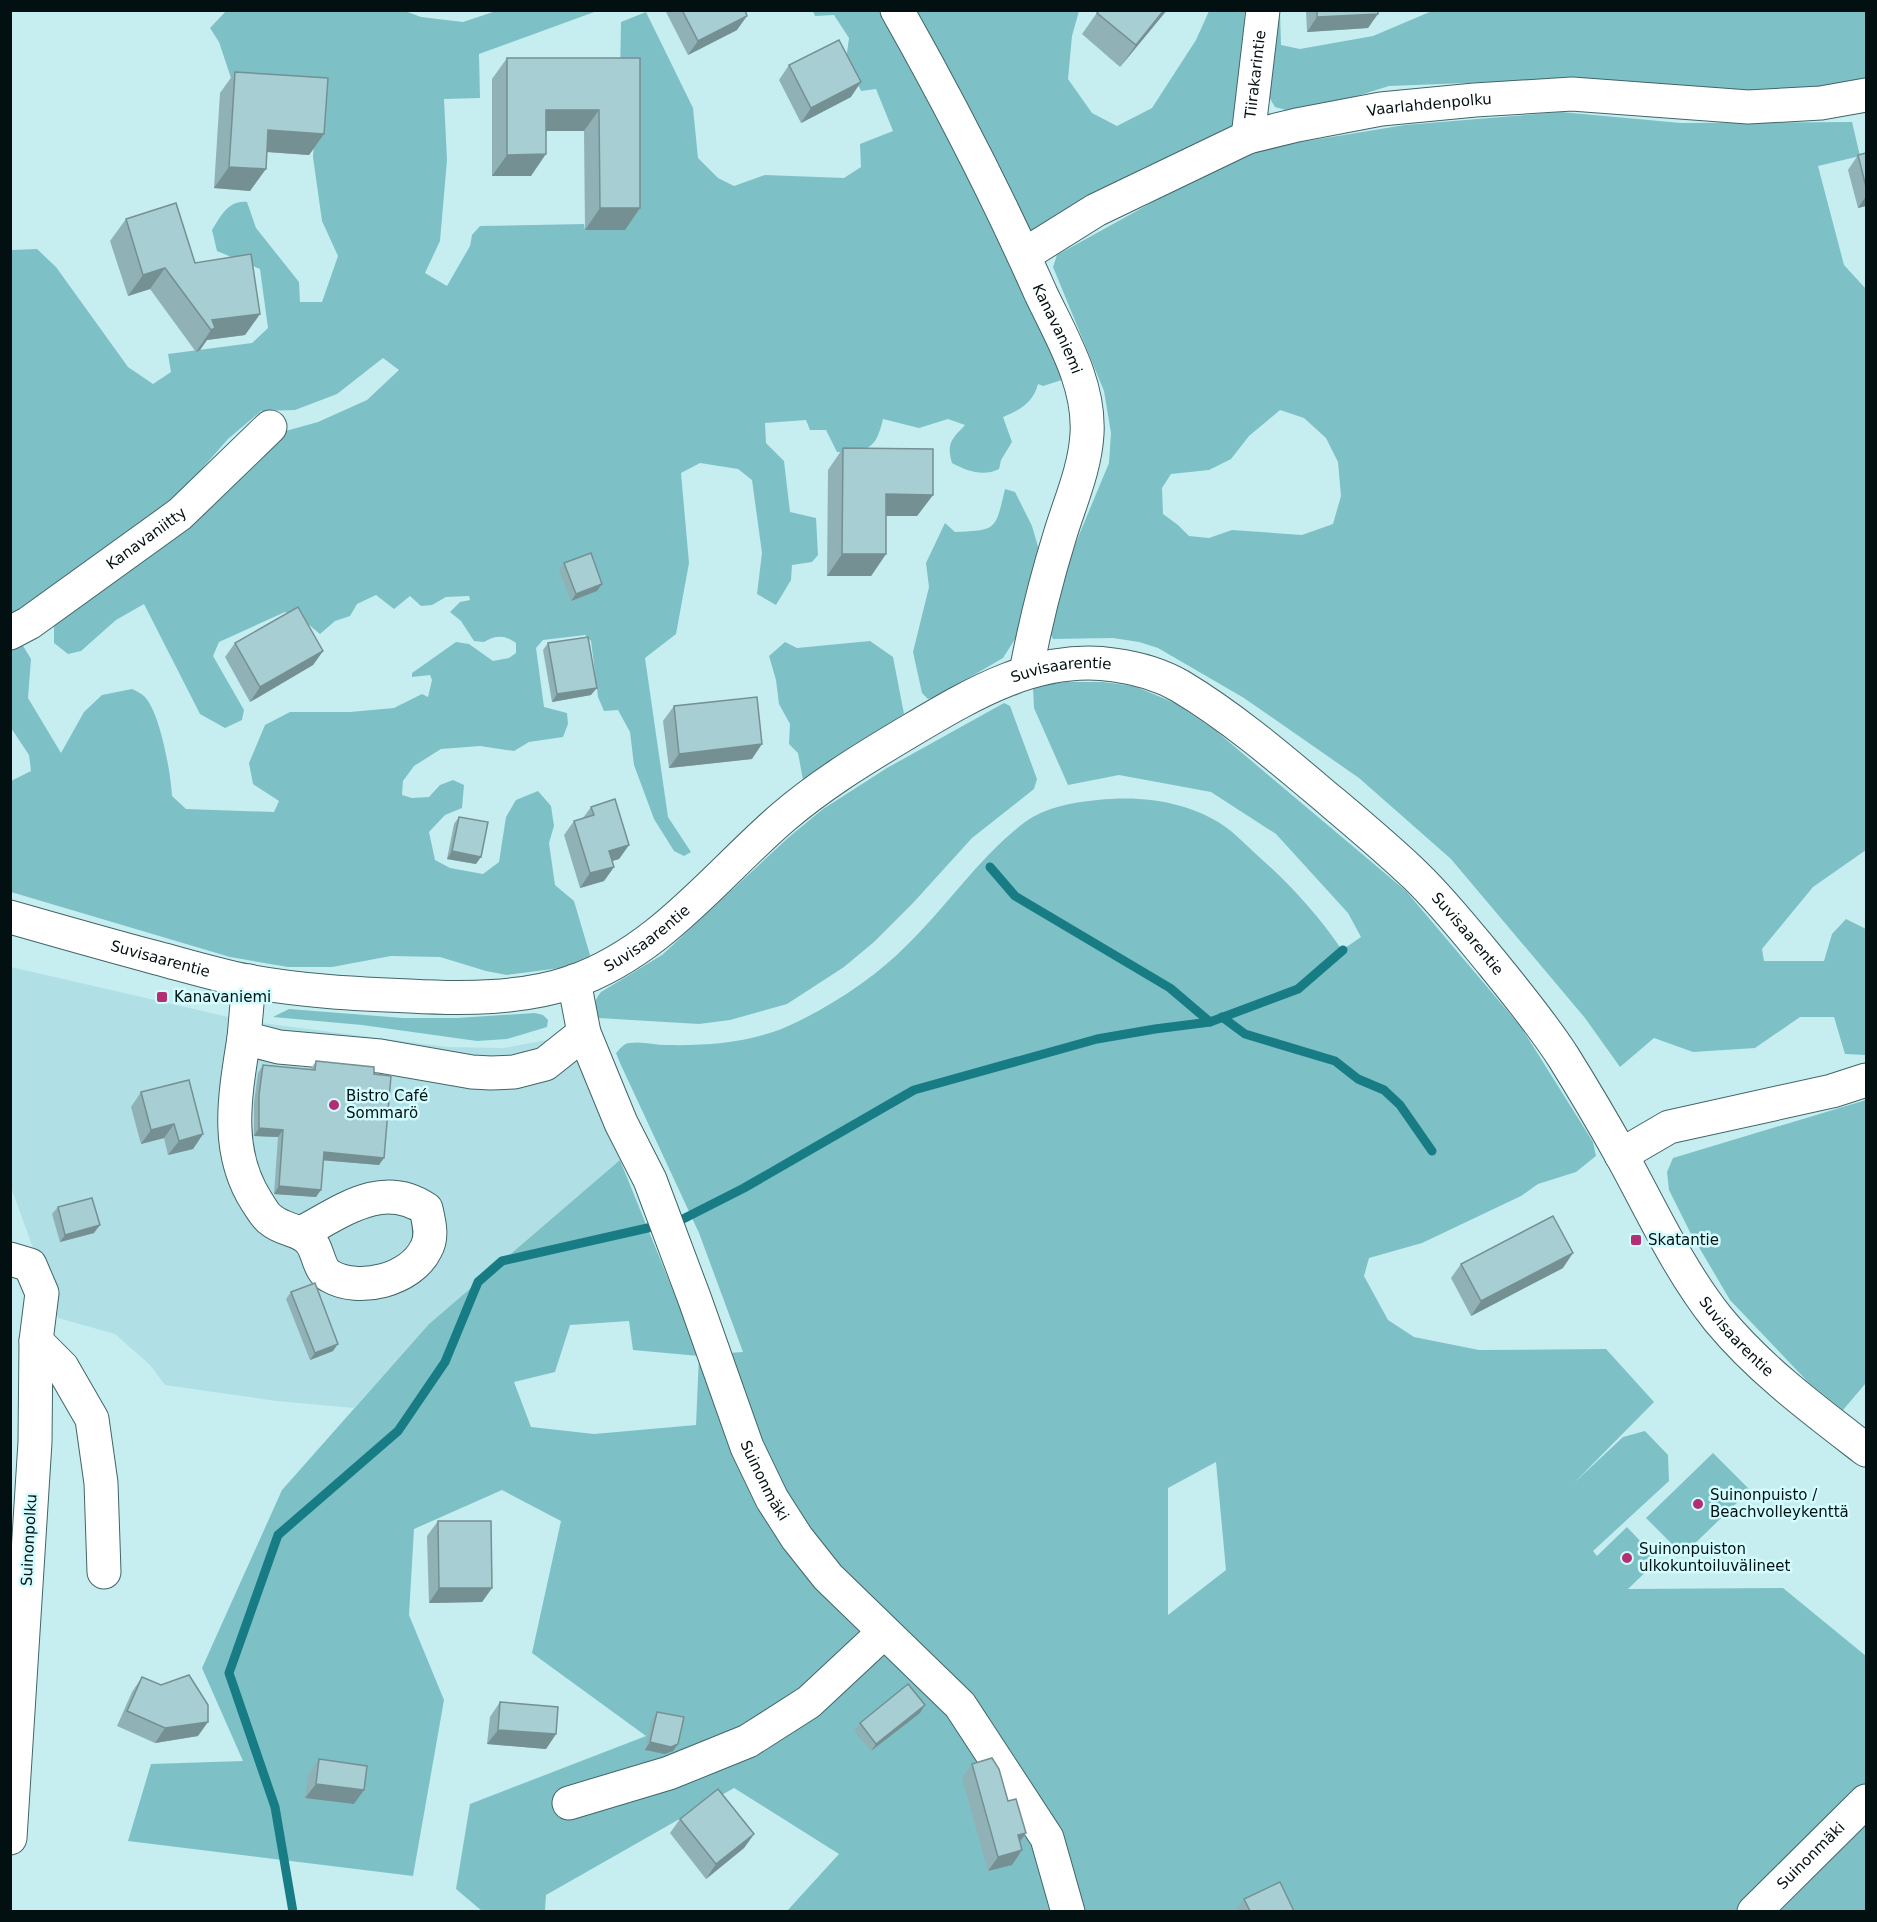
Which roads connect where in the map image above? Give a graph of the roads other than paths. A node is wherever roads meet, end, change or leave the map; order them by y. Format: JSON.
{"nodes":[{"id":1,"x":897,"y":10,"type":"edge"},
{"id":2,"x":1263,"y":10,"type":"edge"},
{"id":3,"x":1866,"y":94,"type":"edge"},
{"id":4,"x":1248,"y":137,"type":"junction"},
{"id":5,"x":1024,"y":255,"type":"junction"},
{"id":6,"x":270,"y":427,"type":"dead end"},
{"id":7,"x":10,"y":633,"type":"edge"},
{"id":8,"x":1026,"y":672,"type":"junction"},
{"id":9,"x":10,"y":917,"type":"edge"},
{"id":10,"x":249,"y":981,"type":"junction"},
{"id":11,"x":574,"y":981,"type":"junction"},
{"id":12,"x":585,"y":1033,"type":"junction"},
{"id":13,"x":244,"y":1038,"type":"junction"},
{"id":14,"x":1866,"y":1080,"type":"edge"},
{"id":15,"x":1621,"y":1155,"type":"junction"},
{"id":16,"x":301,"y":1233,"type":"dead end"},
{"id":17,"x":10,"y":1259,"type":"edge"},
{"id":18,"x":36,"y":1341,"type":"junction"},
{"id":19,"x":1866,"y":1450,"type":"edge"},
{"id":20,"x":104,"y":1572,"type":"dead end"},
{"id":21,"x":884,"y":1632,"type":"junction"},
{"id":22,"x":1866,"y":1801,"type":"edge"},
{"id":23,"x":569,"y":1803,"type":"dead end"},
{"id":24,"x":10,"y":1838,"type":"edge"},
{"id":25,"x":1068,"y":1911,"type":"edge"},
{"id":26,"x":1754,"y":1911,"type":"edge"}],
"edges":[{"from":1,"to":5,"type":"street","name":"Kanavaniemi"},
{"from":2,"to":4,"type":"street","name":"Tiirakarintie"},
{"from":3,"to":4,"type":"street","name":"Vaarlahdenpolku"},
{"from":4,"to":5,"type":"street","name":"Vaarlahdenpolku"},
{"from":5,"to":8,"type":"street","name":"Kanavaniemi"},
{"from":6,"to":7,"type":"street","name":"Kanavaniitty"},
{"from":8,"to":11,"type":"street","name":"Suvisaarentie"},
{"from":8,"to":15,"type":"street","name":"Suvisaarentie"},
{"from":9,"to":10,"type":"street","name":"Suvisaarentie"},
{"from":10,"to":11,"type":"street","name":"Suvisaarentie"},
{"from":10,"to":13,"type":"street"},
{"from":11,"to":12,"type":"street","name":"Suinonmäki"},
{"from":12,"to":13,"type":"street"},
{"from":12,"to":21,"type":"street","name":"Suinonmäki"},
{"from":13,"to":16,"type":"street"},
{"from":14,"to":15,"type":"street"},
{"from":15,"to":19,"type":"street","name":"Suvisaarentie"},
{"from":17,"to":18,"type":"street","name":"Suinonpolku"},
{"from":18,"to":20,"type":"street"},
{"from":18,"to":24,"type":"street","name":"Suinonpolku"},
{"from":21,"to":23,"type":"street"},
{"from":21,"to":25,"type":"street","name":"Suinonmäki"},
{"from":22,"to":26,"type":"street","name":"Suinonmäki"}]}
